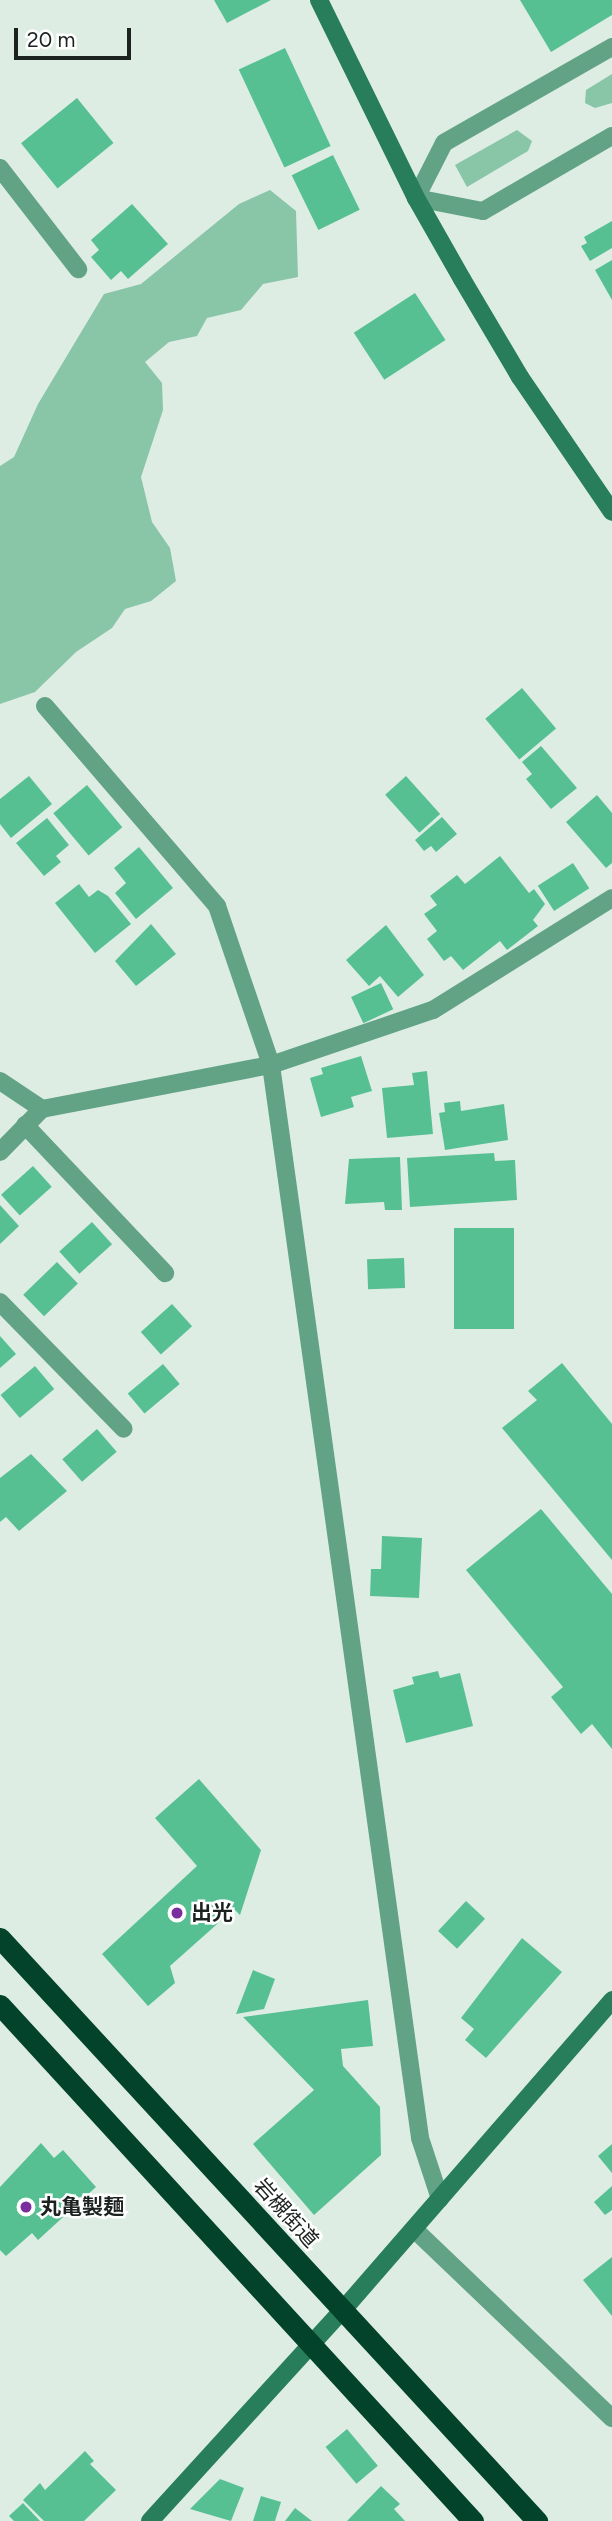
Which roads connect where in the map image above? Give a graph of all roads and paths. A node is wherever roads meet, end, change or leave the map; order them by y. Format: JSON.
{"nodes":[{"id":1,"x":319,"y":0,"type":"edge"},
{"id":2,"x":612,"y":47,"type":"edge"},
{"id":3,"x":612,"y":136,"type":"edge"},
{"id":4,"x":0,"y":168,"type":"edge"},
{"id":5,"x":416,"y":198,"type":"junction"},
{"id":6,"x":78,"y":269,"type":"dead end"},
{"id":7,"x":612,"y":512,"type":"edge"},
{"id":8,"x":45,"y":706,"type":"dead end"},
{"id":9,"x":612,"y":898,"type":"edge"},
{"id":10,"x":271,"y":1065,"type":"junction"},
{"id":11,"x":0,"y":1081,"type":"edge"},
{"id":12,"x":42,"y":1109,"type":"junction"},
{"id":13,"x":26,"y":1125,"type":"junction"},
{"id":14,"x":0,"y":1152,"type":"edge"},
{"id":15,"x":165,"y":1273,"type":"dead end"},
{"id":16,"x":0,"y":1302,"type":"edge"},
{"id":17,"x":124,"y":1429,"type":"dead end"},
{"id":18,"x":0,"y":1938,"type":"edge"},
{"id":19,"x":612,"y":2000,"type":"edge"},
{"id":20,"x":0,"y":2005,"type":"edge"},
{"id":21,"x":440,"y":2199,"type":"junction"},
{"id":22,"x":414,"y":2229,"type":"junction"},
{"id":23,"x":342,"y":2311,"type":"junction"},
{"id":24,"x":311,"y":2343,"type":"junction"},
{"id":25,"x":612,"y":2418,"type":"edge"},
{"id":26,"x":150,"y":2521,"type":"edge"},
{"id":27,"x":473,"y":2521,"type":"edge"},
{"id":28,"x":537,"y":2521,"type":"edge"}],
"edges":[{"from":1,"to":5,"type":"street"},
{"from":2,"to":5,"type":"street"},
{"from":3,"to":5,"type":"street"},
{"from":4,"to":6,"type":"street"},
{"from":5,"to":7,"type":"street"},
{"from":8,"to":10,"type":"street"},
{"from":9,"to":10,"type":"street"},
{"from":10,"to":12,"type":"street"},
{"from":10,"to":21,"type":"street"},
{"from":11,"to":12,"type":"street"},
{"from":12,"to":13,"type":"street"},
{"from":13,"to":14,"type":"street"},
{"from":13,"to":15,"type":"street"},
{"from":16,"to":17,"type":"street"},
{"from":18,"to":23,"type":"highway","name":"岩槻街道"},
{"from":19,"to":21,"type":"street"},
{"from":20,"to":24,"type":"highway"},
{"from":21,"to":22,"type":"street"},
{"from":22,"to":23,"type":"street"},
{"from":22,"to":25,"type":"street"},
{"from":23,"to":24,"type":"street"},
{"from":23,"to":28,"type":"highway","name":"岩槻街道"},
{"from":24,"to":26,"type":"street"},
{"from":24,"to":27,"type":"highway"}]}
